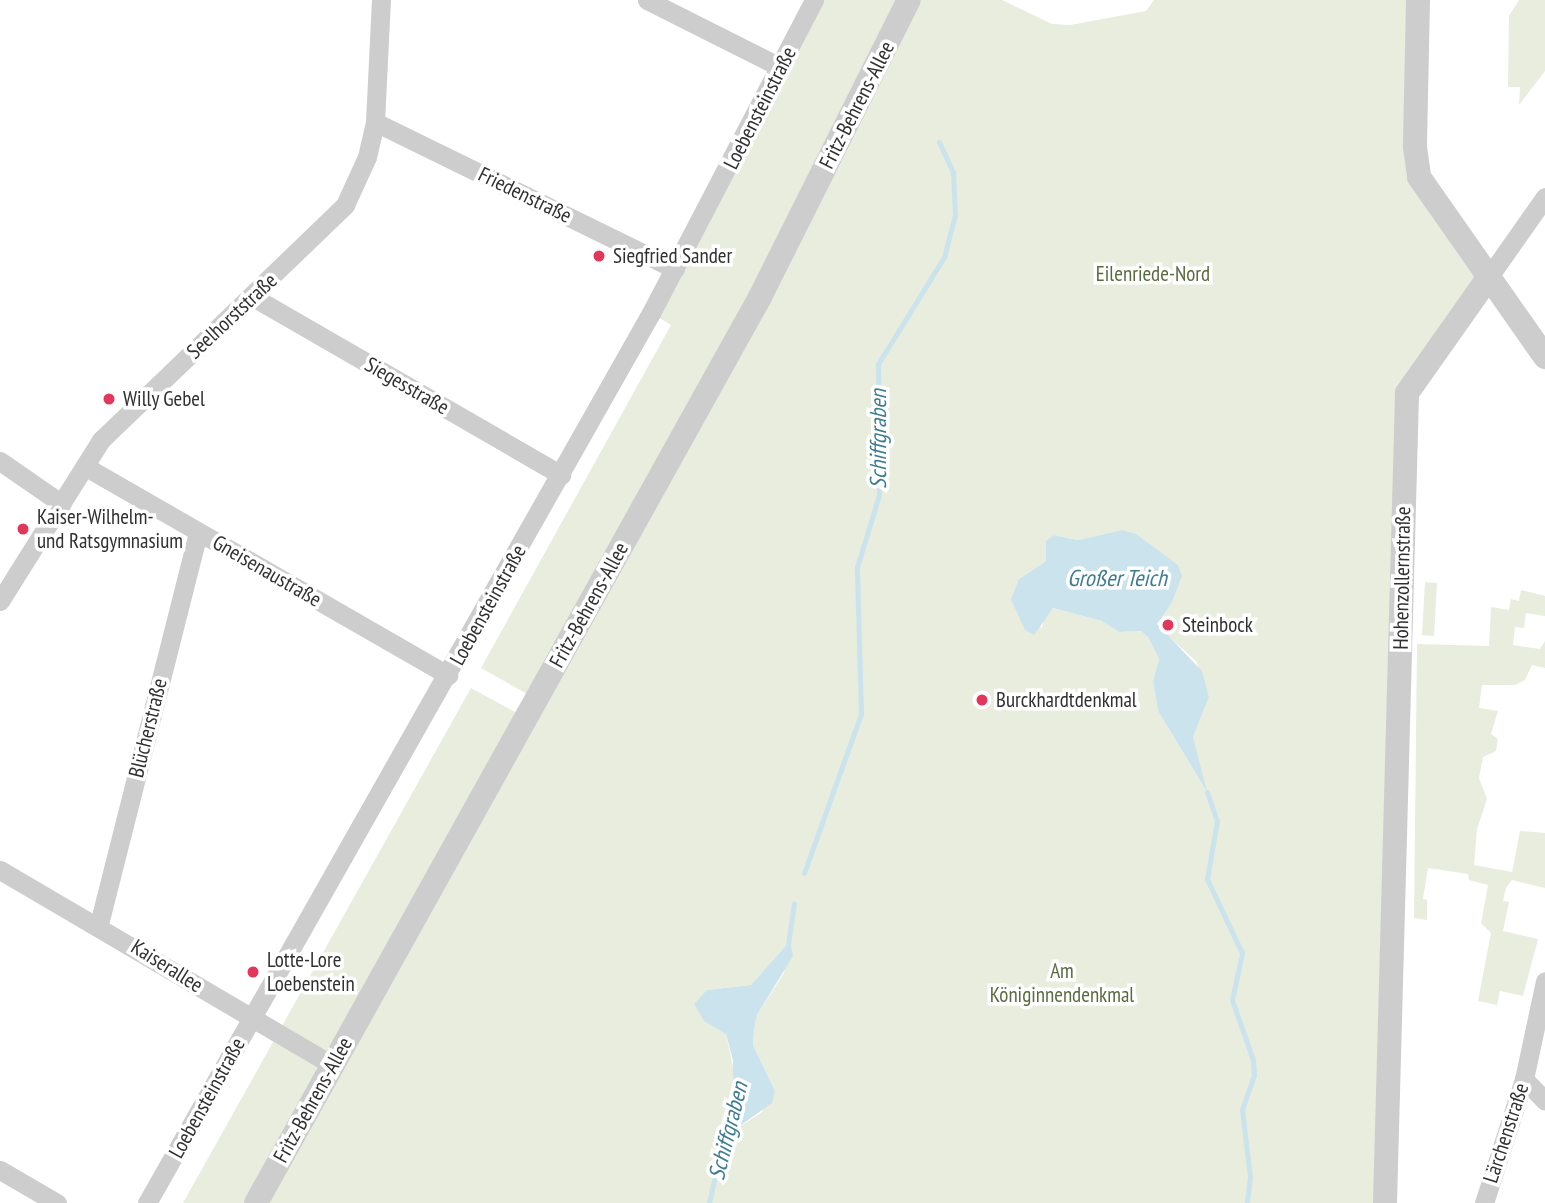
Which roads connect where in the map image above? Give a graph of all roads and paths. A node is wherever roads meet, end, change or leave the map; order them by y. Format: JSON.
{"nodes":[{"id":1,"x":381,"y":0,"type":"edge"},
{"id":2,"x":647,"y":0,"type":"edge"},
{"id":3,"x":814,"y":0,"type":"edge"},
{"id":4,"x":909,"y":0,"type":"edge"},
{"id":5,"x":1418,"y":0,"type":"edge"},
{"id":6,"x":780,"y":67,"type":"junction"},
{"id":7,"x":375,"y":122,"type":"junction"},
{"id":8,"x":1545,"y":197,"type":"edge"},
{"id":9,"x":675,"y":269,"type":"junction"},
{"id":10,"x":1488,"y":278,"type":"junction"},
{"id":11,"x":253,"y":298,"type":"junction"},
{"id":12,"x":1545,"y":357,"type":"edge"},
{"id":13,"x":0,"y":461,"type":"edge"},
{"id":14,"x":86,"y":467,"type":"junction"},
{"id":15,"x":561,"y":475,"type":"junction"},
{"id":16,"x":62,"y":503,"type":"junction"},
{"id":17,"x":198,"y":531,"type":"junction"},
{"id":18,"x":0,"y":601,"type":"edge"},
{"id":19,"x":448,"y":675,"type":"junction"},
{"id":20,"x":0,"y":870,"type":"edge"},
{"id":21,"x":99,"y":924,"type":"junction"},
{"id":22,"x":1545,"y":981,"type":"edge"},
{"id":23,"x":251,"y":1018,"type":"junction"},
{"id":24,"x":333,"y":1065,"type":"junction"},
{"id":25,"x":1524,"y":1079,"type":"junction"},
{"id":26,"x":1545,"y":1101,"type":"edge"},
{"id":27,"x":0,"y":1170,"type":"edge"},
{"id":28,"x":57,"y":1203,"type":"edge"},
{"id":29,"x":147,"y":1203,"type":"edge"},
{"id":30,"x":256,"y":1203,"type":"edge"},
{"id":31,"x":1385,"y":1203,"type":"edge"},
{"id":32,"x":1484,"y":1203,"type":"edge"}],
"edges":[{"from":1,"to":7,"type":"street","name":"Seelhorststraße"},
{"from":2,"to":6,"type":"street"},
{"from":3,"to":6,"type":"street","name":"Loebensteinstraße"},
{"from":4,"to":24,"type":"street","name":"Fritz-Behrens-Allee"},
{"from":5,"to":10,"type":"street"},
{"from":6,"to":9,"type":"street","name":"Loebensteinstraße"},
{"from":7,"to":9,"type":"street","name":"Friedenstraße"},
{"from":7,"to":11,"type":"street","name":"Seelhorststraße"},
{"from":8,"to":10,"type":"street"},
{"from":9,"to":15,"type":"street","name":"Loebensteinstraße"},
{"from":10,"to":12,"type":"street"},
{"from":10,"to":31,"type":"street","name":"Hohenzollernstraße"},
{"from":11,"to":14,"type":"street","name":"Seelhorststraße"},
{"from":11,"to":15,"type":"street","name":"Siegesstraße"},
{"from":13,"to":16,"type":"street"},
{"from":14,"to":16,"type":"street","name":"Seelhorststraße"},
{"from":14,"to":17,"type":"street","name":"Gneisenaustraße"},
{"from":15,"to":19,"type":"street","name":"Loebensteinstraße"},
{"from":16,"to":18,"type":"street","name":"Seelhorststraße"},
{"from":17,"to":19,"type":"street","name":"Gneisenaustraße"},
{"from":17,"to":21,"type":"street","name":"Blücherstraße"},
{"from":19,"to":23,"type":"street","name":"Loebensteinstraße"},
{"from":20,"to":21,"type":"street","name":"Kaiserallee"},
{"from":21,"to":23,"type":"street","name":"Kaiserallee"},
{"from":22,"to":25,"type":"street","name":"Lärchenstraße"},
{"from":23,"to":24,"type":"street","name":"Kaiserallee"},
{"from":23,"to":29,"type":"street","name":"Loebensteinstraße"},
{"from":24,"to":30,"type":"street","name":"Fritz-Behrens-Allee"},
{"from":25,"to":26,"type":"street"},
{"from":25,"to":32,"type":"street","name":"Lärchenstraße"},
{"from":27,"to":28,"type":"street"}]}
